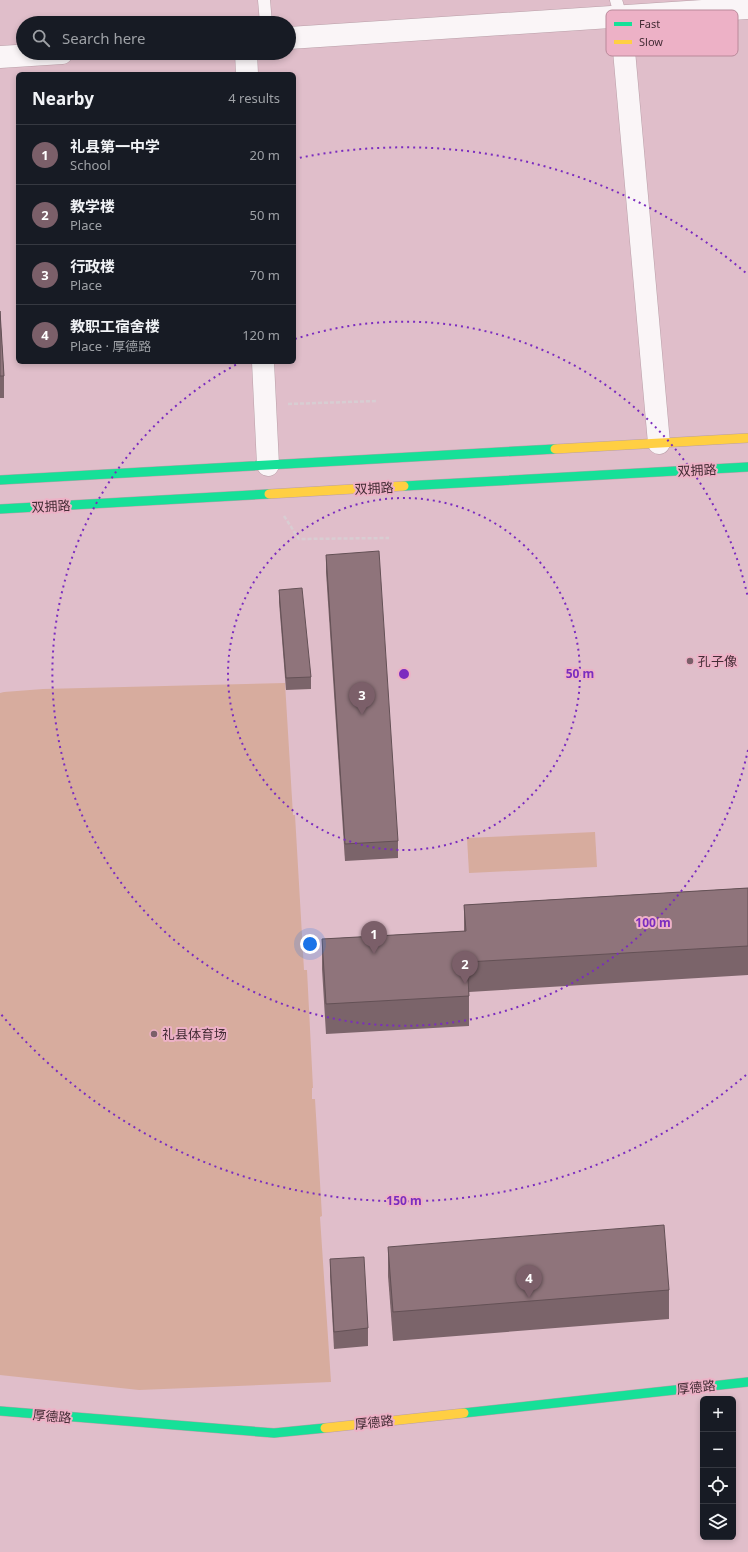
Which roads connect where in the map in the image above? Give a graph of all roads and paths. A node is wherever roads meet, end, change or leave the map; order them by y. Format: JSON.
{"nodes":[{"id":1,"x":264,"y":0,"type":"edge"},
{"id":2,"x":748,"y":8,"type":"edge"},
{"id":3,"x":619,"y":9,"type":"edge"},
{"id":4,"x":606,"y":10,"type":"edge"},
{"id":5,"x":608,"y":10,"type":"edge"},
{"id":6,"x":265,"y":16,"type":"edge"},
{"id":7,"x":296,"y":37,"type":"edge"},
{"id":8,"x":16,"y":56,"type":"edge"},
{"id":9,"x":623,"y":56,"type":"edge"},
{"id":10,"x":0,"y":57,"type":"edge"},
{"id":11,"x":246,"y":60,"type":"edge"},
{"id":12,"x":247,"y":72,"type":"edge"},
{"id":13,"x":263,"y":364,"type":"edge"},
{"id":14,"x":376,"y":401,"type":"dead end"},
{"id":15,"x":265,"y":404,"type":"junction"},
{"id":16,"x":748,"y":438,"type":"edge"},
{"id":17,"x":659,"y":443,"type":"junction"},
{"id":18,"x":268,"y":465,"type":"junction"},
{"id":19,"x":748,"y":467,"type":"edge"},
{"id":20,"x":0,"y":480,"type":"edge"},
{"id":21,"x":270,"y":494,"type":"junction"},
{"id":22,"x":0,"y":509,"type":"edge"},
{"id":23,"x":388,"y":538,"type":"dead end"},
{"id":24,"x":748,"y":1382,"type":"edge"},
{"id":25,"x":0,"y":1412,"type":"edge"}],
"edges":[{"from":1,"to":6,"type":"lane"},
{"from":2,"to":3,"type":"street"},
{"from":3,"to":5,"type":"street"},
{"from":4,"to":7,"type":"street"},
{"from":8,"to":10,"type":"street"},
{"from":9,"to":17,"type":"street"},
{"from":11,"to":12,"type":"street"},
{"from":13,"to":15,"type":"street"},
{"from":14,"to":15,"type":"path"},
{"from":15,"to":18,"type":"street"},
{"from":16,"to":17,"type":"main road"},
{"from":17,"to":18,"type":"main road"},
{"from":18,"to":20,"type":"main road"},
{"from":19,"to":21,"type":"main road","name":"双拥路"},
{"from":21,"to":22,"type":"main road","name":"双拥路"},
{"from":21,"to":23,"type":"path"},
{"from":24,"to":25,"type":"main road","name":"厚德路"}]}
